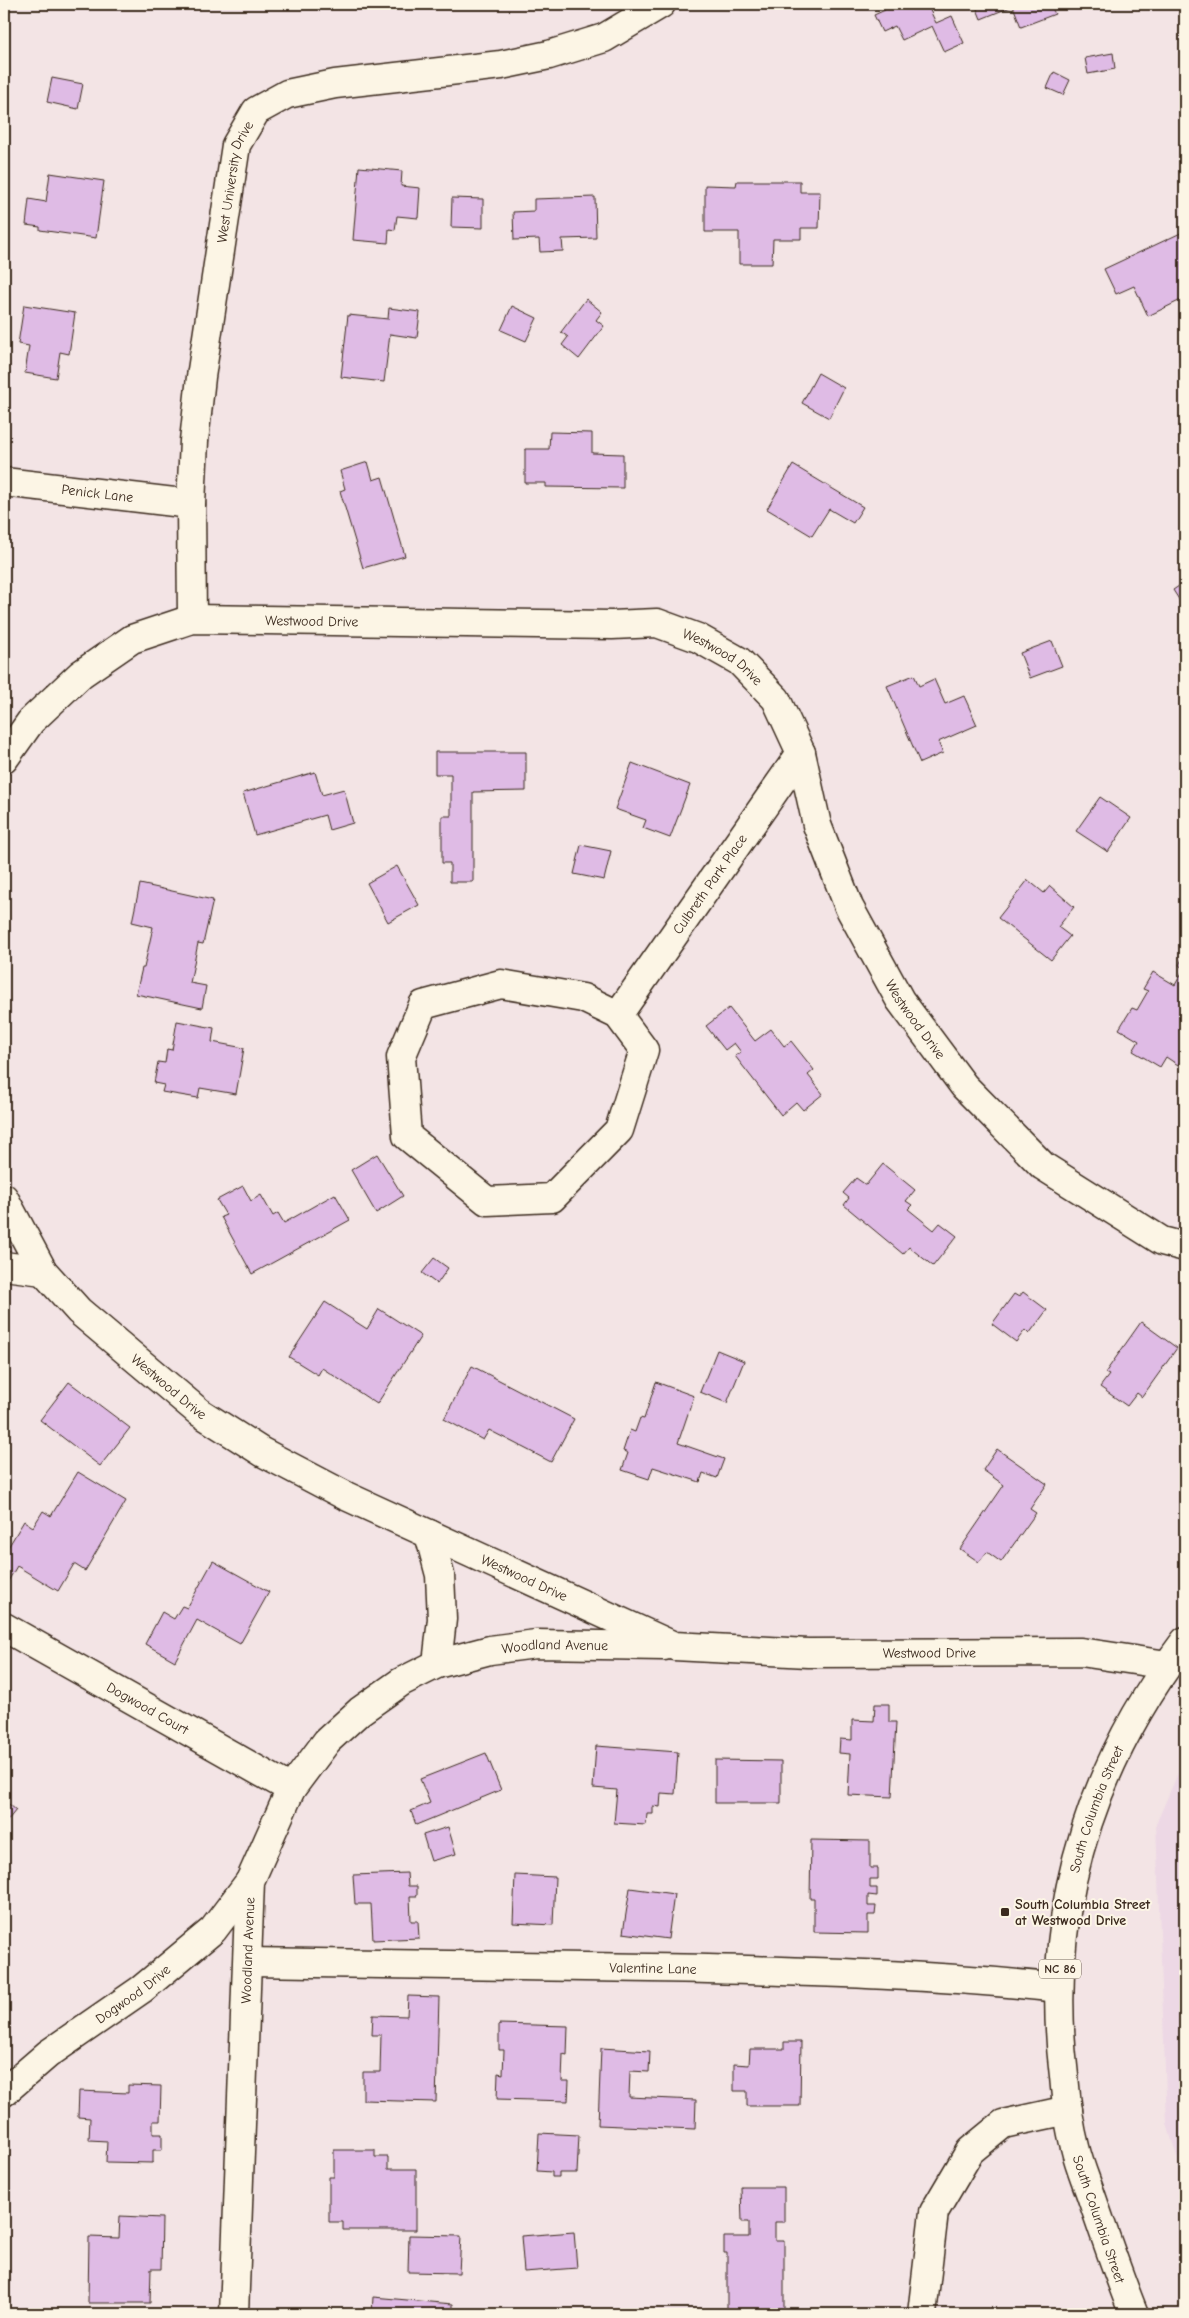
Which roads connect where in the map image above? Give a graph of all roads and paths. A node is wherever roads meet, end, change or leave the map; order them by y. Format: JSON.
{"nodes":[{"id":1,"x":661,"y":4,"type":"edge"},
{"id":2,"x":4,"y":482,"type":"edge"},
{"id":3,"x":191,"y":504,"type":"junction"},
{"id":4,"x":192,"y":619,"type":"junction"},
{"id":5,"x":801,"y":753,"type":"junction"},
{"id":6,"x":4,"y":759,"type":"edge"},
{"id":7,"x":618,"y":1015,"type":"junction"},
{"id":8,"x":4,"y":1198,"type":"edge"},
{"id":9,"x":1185,"y":1248,"type":"edge"},
{"id":10,"x":4,"y":1266,"type":"edge"},
{"id":11,"x":43,"y":1271,"type":"junction"},
{"id":12,"x":429,"y":1534,"type":"junction"},
{"id":13,"x":4,"y":1627,"type":"edge"},
{"id":14,"x":1185,"y":1641,"type":"edge"},
{"id":15,"x":674,"y":1646,"type":"junction"},
{"id":16,"x":437,"y":1664,"type":"junction"},
{"id":17,"x":1167,"y":1665,"type":"junction"},
{"id":18,"x":291,"y":1789,"type":"junction"},
{"id":19,"x":250,"y":1881,"type":"junction"},
{"id":20,"x":248,"y":1962,"type":"junction"},
{"id":21,"x":1058,"y":1988,"type":"junction"},
{"id":22,"x":4,"y":2092,"type":"edge"},
{"id":23,"x":1068,"y":2110,"type":"junction"},
{"id":24,"x":234,"y":2314,"type":"edge"},
{"id":25,"x":922,"y":2314,"type":"edge"},
{"id":26,"x":1134,"y":2314,"type":"edge"}],
"edges":[{"from":1,"to":3,"type":"street","name":"West University Drive"},
{"from":2,"to":3,"type":"street","name":"Penick Lane"},
{"from":3,"to":4,"type":"street","name":"West University Drive"},
{"from":4,"to":5,"type":"street","name":"Westwood Drive"},
{"from":4,"to":6,"type":"street","name":"Westwood Drive"},
{"from":5,"to":7,"type":"street","name":"Culbreth Park Place"},
{"from":5,"to":9,"type":"street","name":"Westwood Drive"},
{"from":7,"to":7,"type":"street"},
{"from":8,"to":11,"type":"street","name":"Westwood Drive"},
{"from":10,"to":11,"type":"street"},
{"from":11,"to":12,"type":"street","name":"Westwood Drive"},
{"from":12,"to":15,"type":"street","name":"Westwood Drive"},
{"from":12,"to":16,"type":"street"},
{"from":13,"to":18,"type":"street","name":"Dogwood Court"},
{"from":14,"to":17,"type":"street","name":"South Columbia Street","number":"NC 86"},
{"from":15,"to":16,"type":"street","name":"Woodland Avenue"},
{"from":15,"to":17,"type":"street","name":"Westwood Drive"},
{"from":16,"to":18,"type":"street","name":"Woodland Avenue"},
{"from":17,"to":21,"type":"street","name":"South Columbia Street","number":"NC 86"},
{"from":18,"to":19,"type":"street","name":"Woodland Avenue"},
{"from":19,"to":20,"type":"street","name":"Woodland Avenue"},
{"from":19,"to":22,"type":"street","name":"Dogwood Drive"},
{"from":20,"to":21,"type":"street","name":"Valentine Lane"},
{"from":20,"to":24,"type":"street","name":"Woodland Avenue"},
{"from":21,"to":23,"type":"street","name":"South Columbia Street","number":"NC 86"},
{"from":23,"to":25,"type":"street"},
{"from":23,"to":26,"type":"street","name":"South Columbia Street","number":"NC 86"}]}
